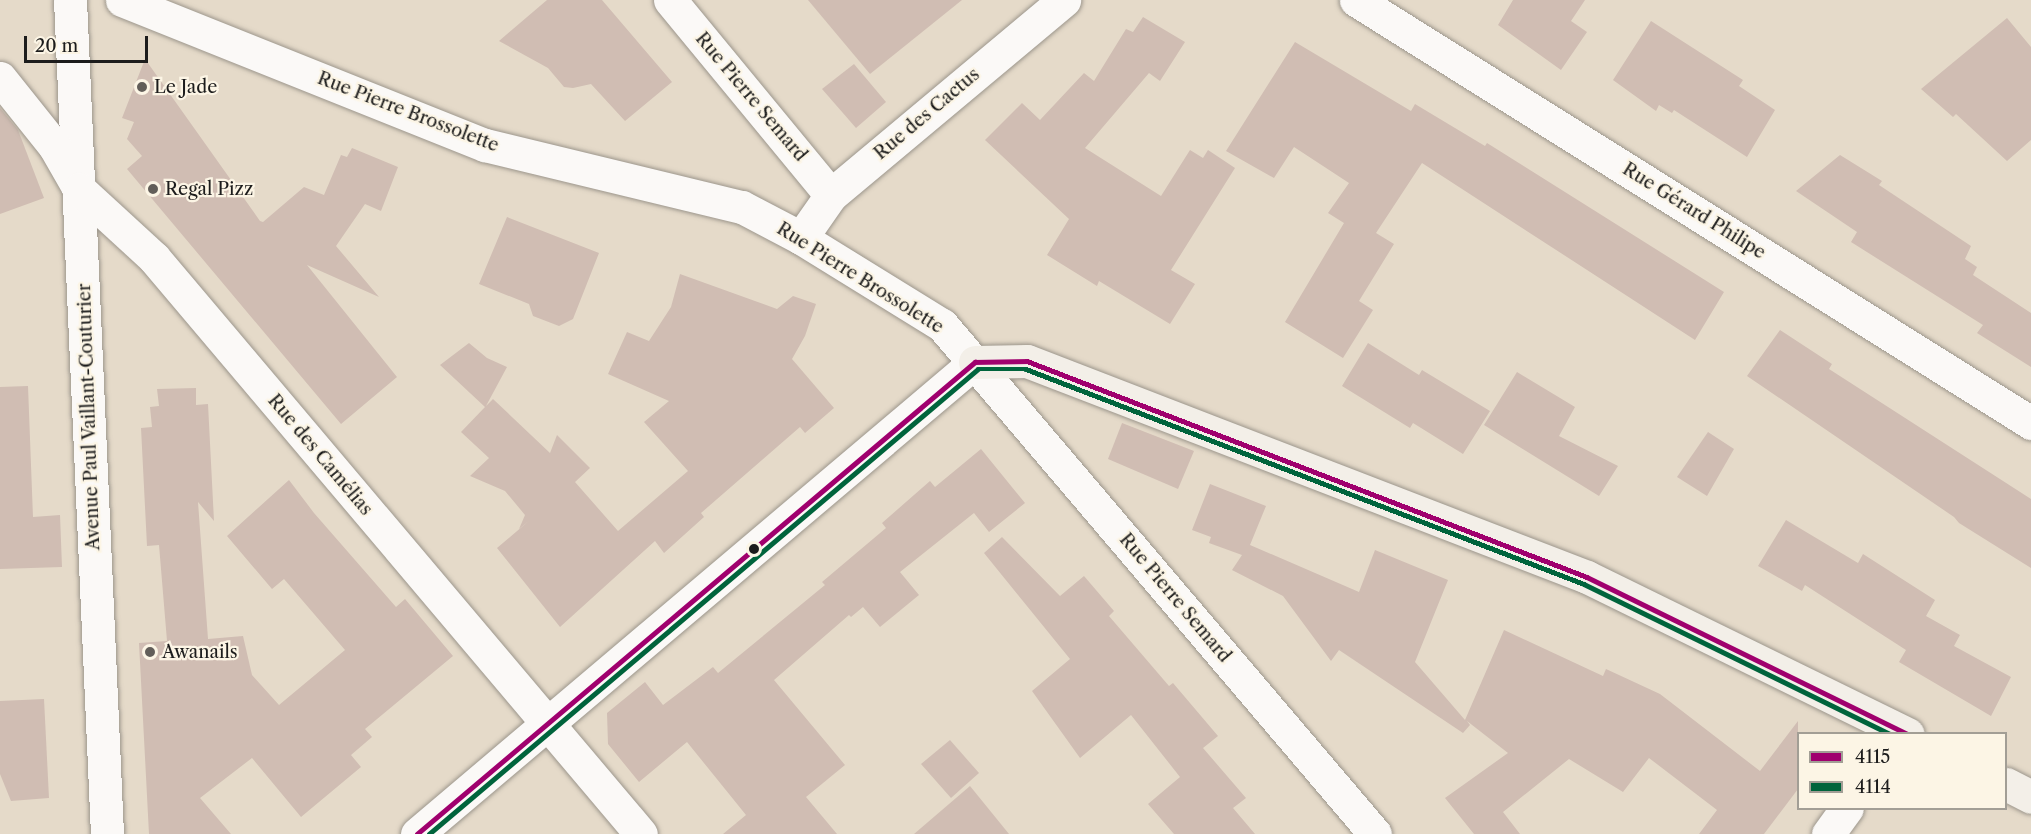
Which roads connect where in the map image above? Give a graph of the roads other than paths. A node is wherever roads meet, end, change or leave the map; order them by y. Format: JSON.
{"nodes":[{"id":1,"x":70,"y":0,"type":"edge"},
{"id":2,"x":122,"y":0,"type":"edge"},
{"id":3,"x":670,"y":0,"type":"edge"},
{"id":4,"x":1064,"y":0,"type":"edge"},
{"id":5,"x":1356,"y":0,"type":"edge"},
{"id":6,"x":0,"y":78,"type":"edge"},
{"id":7,"x":79,"y":189,"type":"junction"},
{"id":8,"x":831,"y":195,"type":"junction"},
{"id":9,"x":801,"y":238,"type":"junction"},
{"id":10,"x":975,"y":362,"type":"junction"},
{"id":11,"x":2031,"y":423,"type":"edge"},
{"id":12,"x":548,"y":723,"type":"junction"},
{"id":13,"x":1903,"y":732,"type":"edge"},
{"id":14,"x":2007,"y":784,"type":"edge"},
{"id":15,"x":2031,"y":796,"type":"edge"},
{"id":16,"x":1846,"y":810,"type":"edge"},
{"id":17,"x":107,"y":834,"type":"edge"},
{"id":18,"x":417,"y":834,"type":"edge"},
{"id":19,"x":641,"y":834,"type":"edge"},
{"id":20,"x":1375,"y":834,"type":"edge"},
{"id":21,"x":1828,"y":834,"type":"edge"}],
"edges":[{"from":1,"to":7,"type":"street","name":"Avenue Paul Vaillant-Couturier"},
{"from":2,"to":9,"type":"street","name":"Rue Pierre Brossolette"},
{"from":3,"to":8,"type":"street","name":"Rue Pierre Semard"},
{"from":4,"to":8,"type":"street","name":"Rue des Cactus"},
{"from":5,"to":11,"type":"street","name":"Rue Gérard Philipe"},
{"from":6,"to":7,"type":"street","name":"Rue des Camélias"},
{"from":7,"to":12,"type":"street","name":"Rue des Camélias"},
{"from":7,"to":17,"type":"street","name":"Avenue Paul Vaillant-Couturier"},
{"from":8,"to":9,"type":"street","name":"Rue des Cactus"},
{"from":9,"to":10,"type":"street","name":"Rue Pierre Brossolette"},
{"from":10,"to":12,"type":"street"},
{"from":10,"to":13,"type":"street"},
{"from":10,"to":20,"type":"street","name":"Rue Pierre Semard"},
{"from":12,"to":18,"type":"street"},
{"from":12,"to":19,"type":"street","name":"Rue des Camélias"},
{"from":14,"to":15,"type":"street"},
{"from":16,"to":21,"type":"street"}]}
